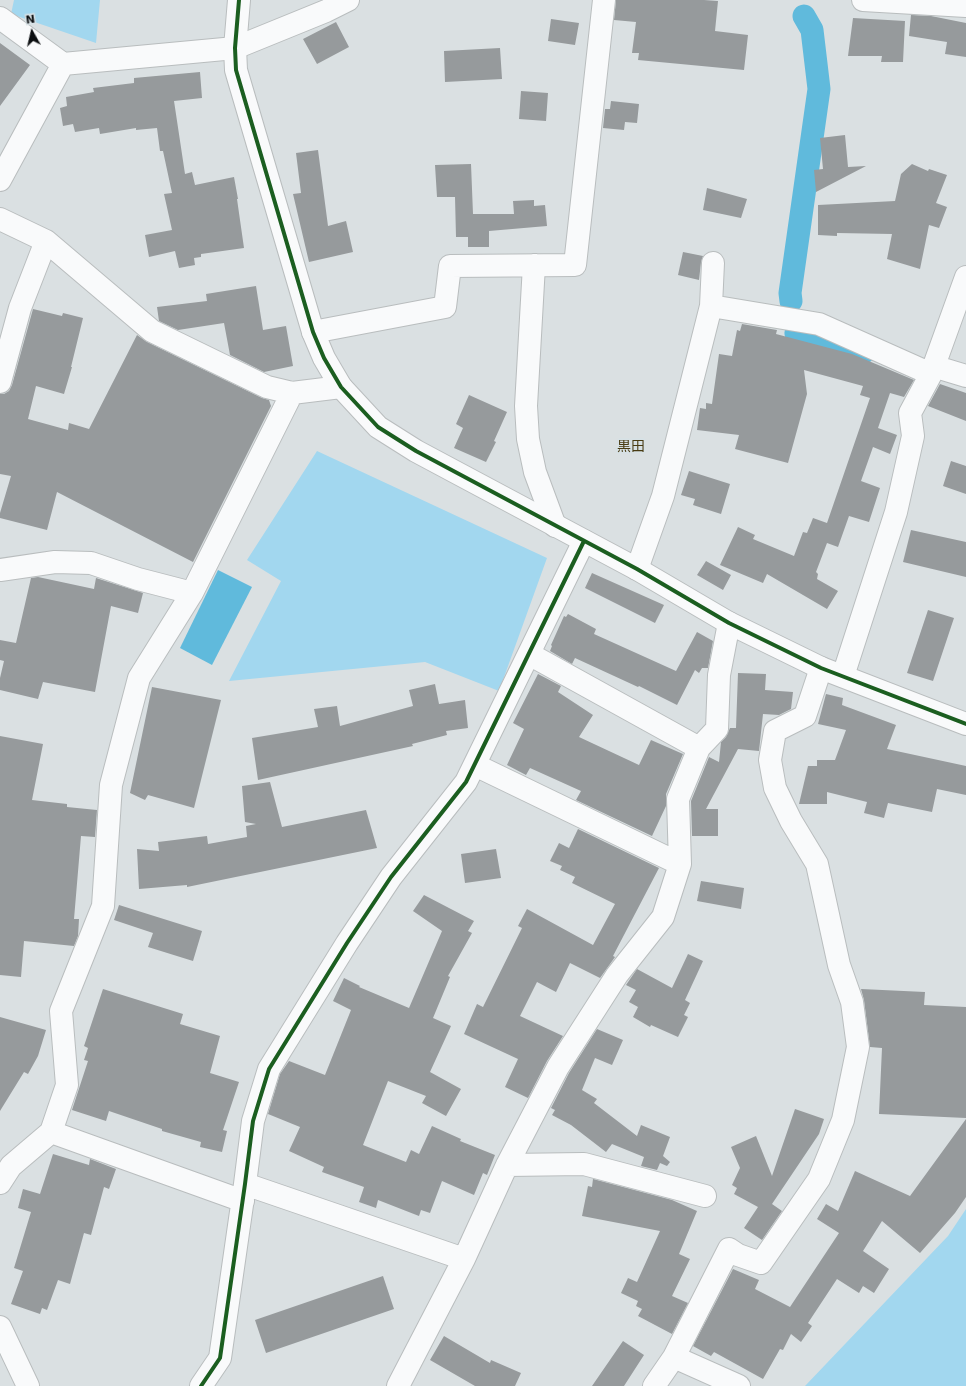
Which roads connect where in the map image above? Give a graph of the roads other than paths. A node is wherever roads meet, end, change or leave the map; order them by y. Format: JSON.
{"nodes":[{"id":1,"x":239,"y":0,"type":"edge"},
{"id":2,"x":348,"y":0,"type":"edge"},
{"id":3,"x":604,"y":0,"type":"edge"},
{"id":4,"x":863,"y":0,"type":"edge"},
{"id":5,"x":966,"y":6,"type":"edge"},
{"id":6,"x":0,"y":18,"type":"edge"},
{"id":7,"x":235,"y":48,"type":"junction"},
{"id":8,"x":63,"y":64,"type":"junction"},
{"id":9,"x":0,"y":180,"type":"edge"},
{"id":10,"x":0,"y":219,"type":"edge"},
{"id":11,"x":46,"y":241,"type":"junction"},
{"id":12,"x":713,"y":263,"type":"dead end"},
{"id":13,"x":534,"y":265,"type":"junction"},
{"id":14,"x":966,"y":277,"type":"edge"},
{"id":15,"x":711,"y":306,"type":"junction"},
{"id":16,"x":313,"y":332,"type":"junction"},
{"id":17,"x":932,"y":370,"type":"junction"},
{"id":18,"x":966,"y":376,"type":"edge"},
{"id":19,"x":0,"y":382,"type":"edge"},
{"id":20,"x":340,"y":387,"type":"junction"},
{"id":21,"x":292,"y":393,"type":"junction"},
{"id":22,"x":555,"y":526,"type":"junction"},
{"id":23,"x":584,"y":541,"type":"junction"},
{"id":24,"x":637,"y":569,"type":"junction"},
{"id":25,"x":0,"y":570,"type":"edge"},
{"id":26,"x":192,"y":593,"type":"junction"},
{"id":27,"x":729,"y":624,"type":"junction"},
{"id":28,"x":529,"y":654,"type":"junction"},
{"id":29,"x":821,"y":668,"type":"junction"},
{"id":30,"x":842,"y":676,"type":"junction"},
{"id":31,"x":966,"y":724,"type":"edge"},
{"id":32,"x":699,"y":748,"type":"junction"},
{"id":33,"x":475,"y":765,"type":"junction"},
{"id":34,"x":680,"y":864,"type":"junction"},
{"id":35,"x":50,"y":1132,"type":"junction"},
{"id":36,"x":507,"y":1166,"type":"junction"},
{"id":37,"x":4,"y":1169,"type":"edge"},
{"id":38,"x":244,"y":1192,"type":"junction"},
{"id":39,"x":705,"y":1196,"type":"dead end"},
{"id":40,"x":464,"y":1259,"type":"junction"},
{"id":41,"x":0,"y":1327,"type":"edge"},
{"id":42,"x":674,"y":1357,"type":"junction"},
{"id":43,"x":28,"y":1386,"type":"edge"},
{"id":44,"x":201,"y":1386,"type":"edge"},
{"id":45,"x":398,"y":1386,"type":"edge"},
{"id":46,"x":654,"y":1386,"type":"edge"},
{"id":47,"x":739,"y":1386,"type":"edge"}],
"edges":[{"from":1,"to":7,"type":"street"},
{"from":2,"to":7,"type":"street"},
{"from":3,"to":13,"type":"street"},
{"from":4,"to":5,"type":"street"},
{"from":6,"to":8,"type":"street"},
{"from":7,"to":8,"type":"street"},
{"from":7,"to":16,"type":"street"},
{"from":8,"to":9,"type":"street"},
{"from":10,"to":11,"type":"street"},
{"from":11,"to":19,"type":"street"},
{"from":11,"to":21,"type":"street"},
{"from":12,"to":15,"type":"street"},
{"from":13,"to":16,"type":"street"},
{"from":13,"to":22,"type":"street"},
{"from":14,"to":17,"type":"street"},
{"from":15,"to":17,"type":"street"},
{"from":15,"to":24,"type":"street"},
{"from":16,"to":20,"type":"street"},
{"from":17,"to":18,"type":"street"},
{"from":17,"to":30,"type":"street"},
{"from":20,"to":21,"type":"street"},
{"from":20,"to":22,"type":"street"},
{"from":21,"to":26,"type":"street"},
{"from":22,"to":23,"type":"street"},
{"from":23,"to":24,"type":"street"},
{"from":23,"to":28,"type":"street"},
{"from":24,"to":27,"type":"street"},
{"from":25,"to":26,"type":"street"},
{"from":26,"to":35,"type":"street"},
{"from":27,"to":29,"type":"street"},
{"from":27,"to":32,"type":"street"},
{"from":28,"to":32,"type":"street"},
{"from":28,"to":33,"type":"street"},
{"from":29,"to":30,"type":"street"},
{"from":29,"to":42,"type":"street"},
{"from":30,"to":31,"type":"street"},
{"from":32,"to":34,"type":"street"},
{"from":33,"to":34,"type":"street"},
{"from":33,"to":38,"type":"street"},
{"from":34,"to":36,"type":"street"},
{"from":35,"to":37,"type":"street"},
{"from":35,"to":38,"type":"street"},
{"from":36,"to":39,"type":"street"},
{"from":36,"to":40,"type":"street"},
{"from":38,"to":40,"type":"street"},
{"from":38,"to":44,"type":"street"},
{"from":40,"to":45,"type":"street"},
{"from":41,"to":43,"type":"street"},
{"from":42,"to":46,"type":"street"},
{"from":42,"to":47,"type":"street"}]}
